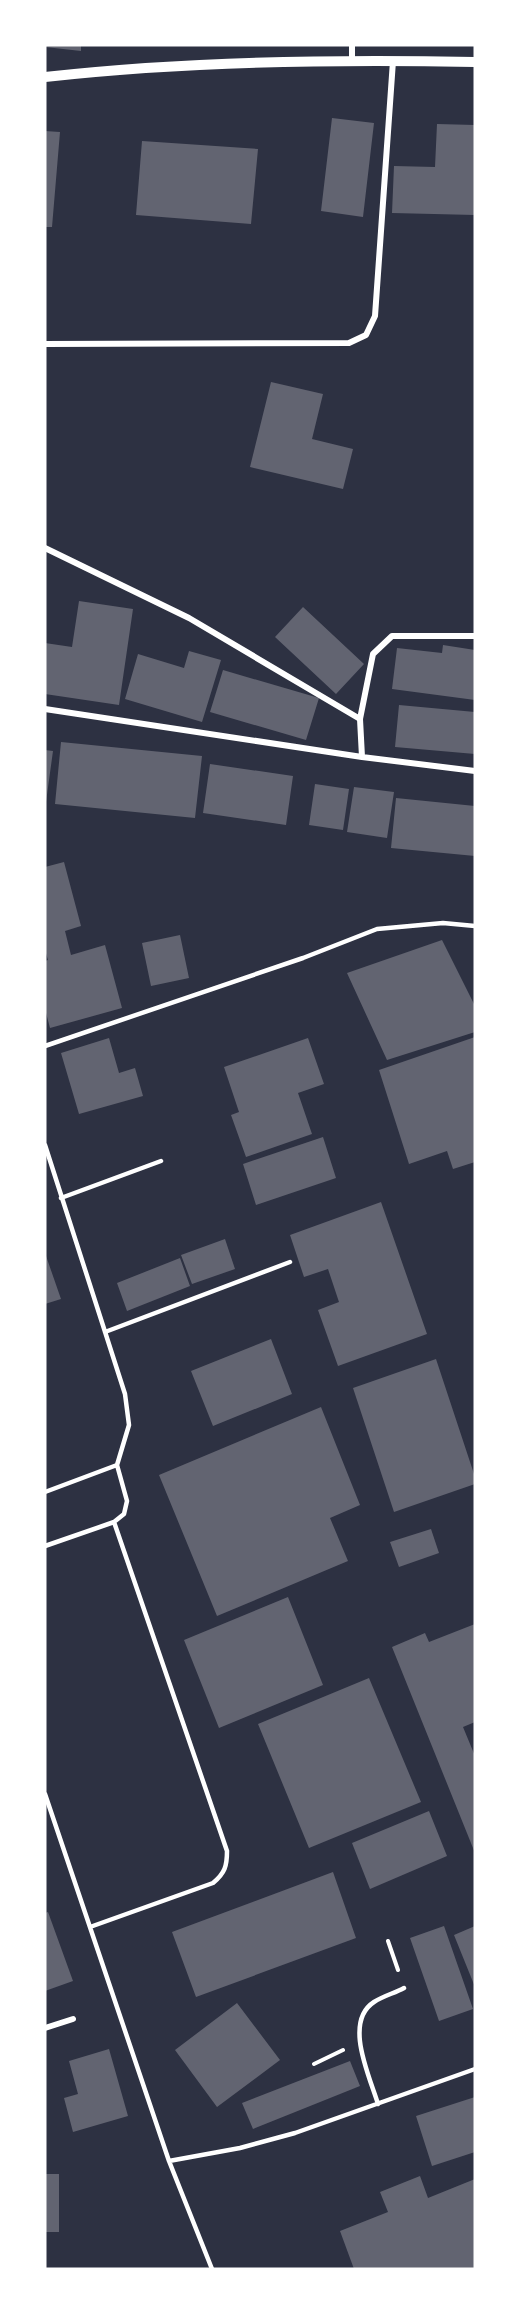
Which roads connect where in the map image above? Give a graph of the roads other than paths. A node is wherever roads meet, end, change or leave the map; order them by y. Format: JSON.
{"nodes":[{"id":1,"x":352,"y":45,"type":"edge"},
{"id":2,"x":352,"y":59,"type":"junction"},
{"id":3,"x":393,"y":60,"type":"junction"},
{"id":4,"x":475,"y":62,"type":"edge"},
{"id":5,"x":45,"y":77,"type":"edge"},
{"id":6,"x":45,"y":344,"type":"edge"},
{"id":7,"x":45,"y":549,"type":"edge"},
{"id":8,"x":475,"y":636,"type":"edge"},
{"id":9,"x":45,"y":709,"type":"edge"},
{"id":10,"x":360,"y":719,"type":"junction"},
{"id":11,"x":362,"y":757,"type":"junction"},
{"id":12,"x":475,"y":771,"type":"edge"},
{"id":13,"x":475,"y":926,"type":"edge"},
{"id":14,"x":45,"y":1046,"type":"edge"},
{"id":15,"x":45,"y":1145,"type":"edge"},
{"id":16,"x":161,"y":1161,"type":"dead end"},
{"id":17,"x":61,"y":1198,"type":"junction"},
{"id":18,"x":290,"y":1262,"type":"dead end"},
{"id":19,"x":105,"y":1332,"type":"junction"},
{"id":20,"x":117,"y":1465,"type":"junction"},
{"id":21,"x":45,"y":1492,"type":"edge"},
{"id":22,"x":114,"y":1522,"type":"junction"},
{"id":23,"x":45,"y":1546,"type":"edge"},
{"id":24,"x":45,"y":1794,"type":"edge"},
{"id":25,"x":90,"y":1927,"type":"junction"},
{"id":26,"x":404,"y":1988,"type":"road end"},
{"id":27,"x":73,"y":2019,"type":"dead end"},
{"id":28,"x":45,"y":2028,"type":"edge"},
{"id":29,"x":475,"y":2070,"type":"edge"},
{"id":30,"x":378,"y":2104,"type":"junction"},
{"id":31,"x":169,"y":2161,"type":"junction"},
{"id":32,"x":212,"y":2269,"type":"edge"}],
"edges":[{"from":1,"to":2,"type":"street"},
{"from":2,"to":3,"type":"street"},
{"from":2,"to":5,"type":"street"},
{"from":3,"to":4,"type":"street"},
{"from":3,"to":6,"type":"street"},
{"from":7,"to":10,"type":"street"},
{"from":8,"to":10,"type":"street"},
{"from":9,"to":11,"type":"street"},
{"from":10,"to":11,"type":"street"},
{"from":11,"to":12,"type":"street"},
{"from":13,"to":14,"type":"lane"},
{"from":15,"to":17,"type":"lane"},
{"from":16,"to":17,"type":"lane"},
{"from":17,"to":19,"type":"lane"},
{"from":18,"to":19,"type":"lane"},
{"from":19,"to":20,"type":"lane"},
{"from":20,"to":21,"type":"lane"},
{"from":20,"to":22,"type":"lane"},
{"from":22,"to":23,"type":"lane"},
{"from":22,"to":25,"type":"lane"},
{"from":24,"to":25,"type":"lane"},
{"from":25,"to":31,"type":"lane"},
{"from":26,"to":30,"type":"lane"},
{"from":27,"to":28,"type":"street"},
{"from":29,"to":30,"type":"lane"},
{"from":30,"to":31,"type":"lane"},
{"from":31,"to":32,"type":"lane"}]}
